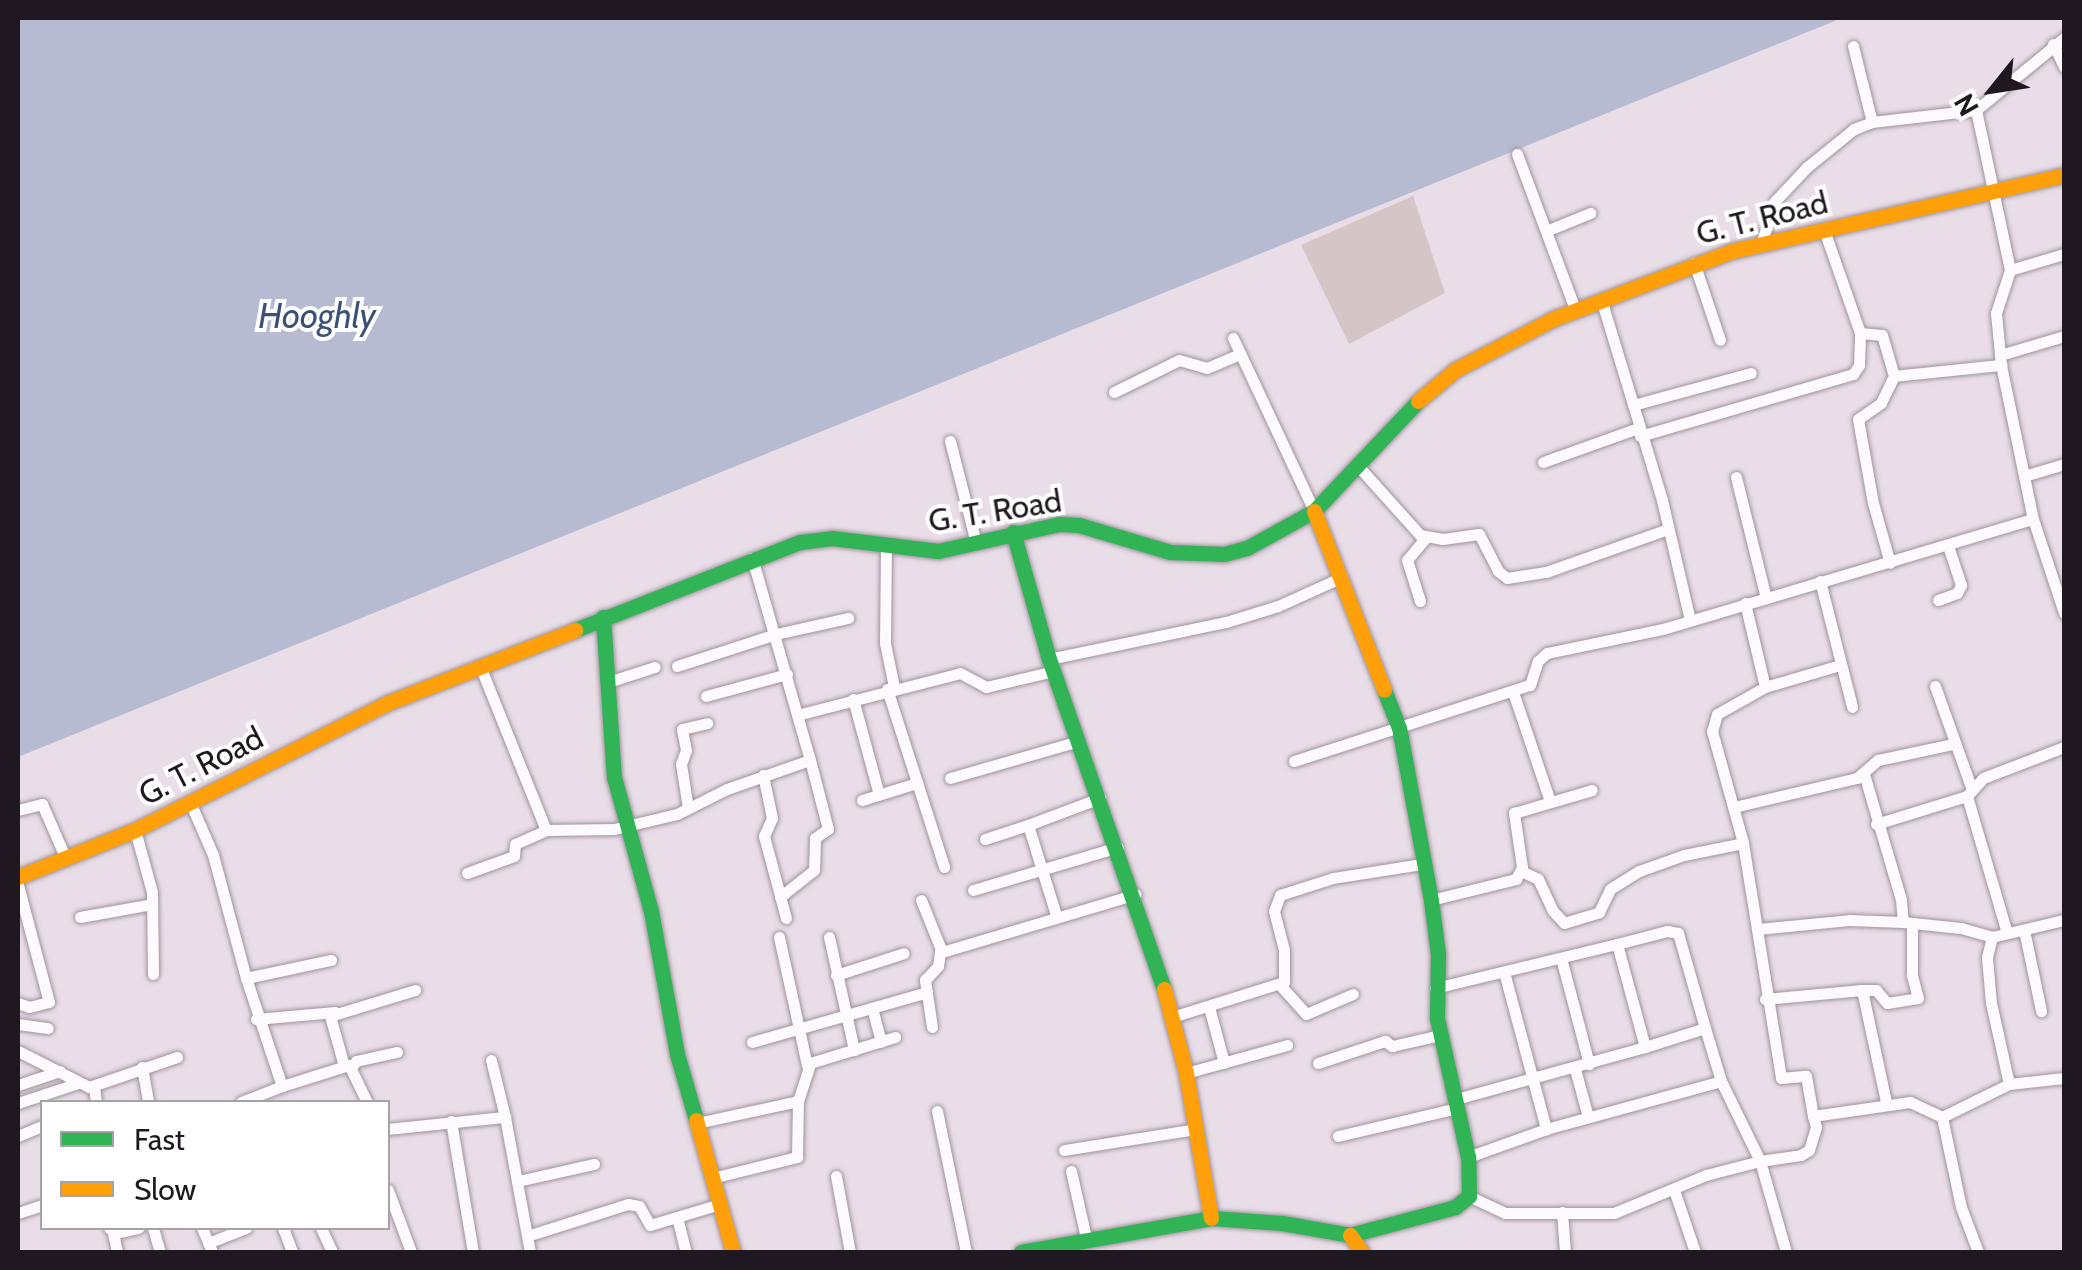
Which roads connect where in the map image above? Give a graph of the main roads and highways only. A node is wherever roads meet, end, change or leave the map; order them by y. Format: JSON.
{"nodes":[{"id":1,"x":2064,"y":175,"type":"edge"},
{"id":2,"x":1314,"y":511,"type":"junction"},
{"id":3,"x":1013,"y":532,"type":"junction"},
{"id":4,"x":603,"y":618,"type":"junction"},
{"id":5,"x":18,"y":878,"type":"edge"},
{"id":6,"x":1211,"y":1218,"type":"junction"},
{"id":7,"x":1350,"y":1235,"type":"junction"},
{"id":8,"x":734,"y":1252,"type":"edge"},
{"id":9,"x":1021,"y":1252,"type":"edge"},
{"id":10,"x":1362,"y":1252,"type":"edge"}],
"edges":[{"from":1,"to":2,"type":"main road","name":"G. T. Road"},
{"from":2,"to":3,"type":"main road","name":"G. T. Road"},
{"from":2,"to":7,"type":"main road"},
{"from":3,"to":4,"type":"main road","name":"G. T. Road"},
{"from":3,"to":6,"type":"main road"},
{"from":4,"to":5,"type":"main road","name":"G. T. Road"},
{"from":4,"to":8,"type":"main road"},
{"from":6,"to":7,"type":"main road"},
{"from":6,"to":9,"type":"main road"},
{"from":7,"to":10,"type":"main road"}]}
